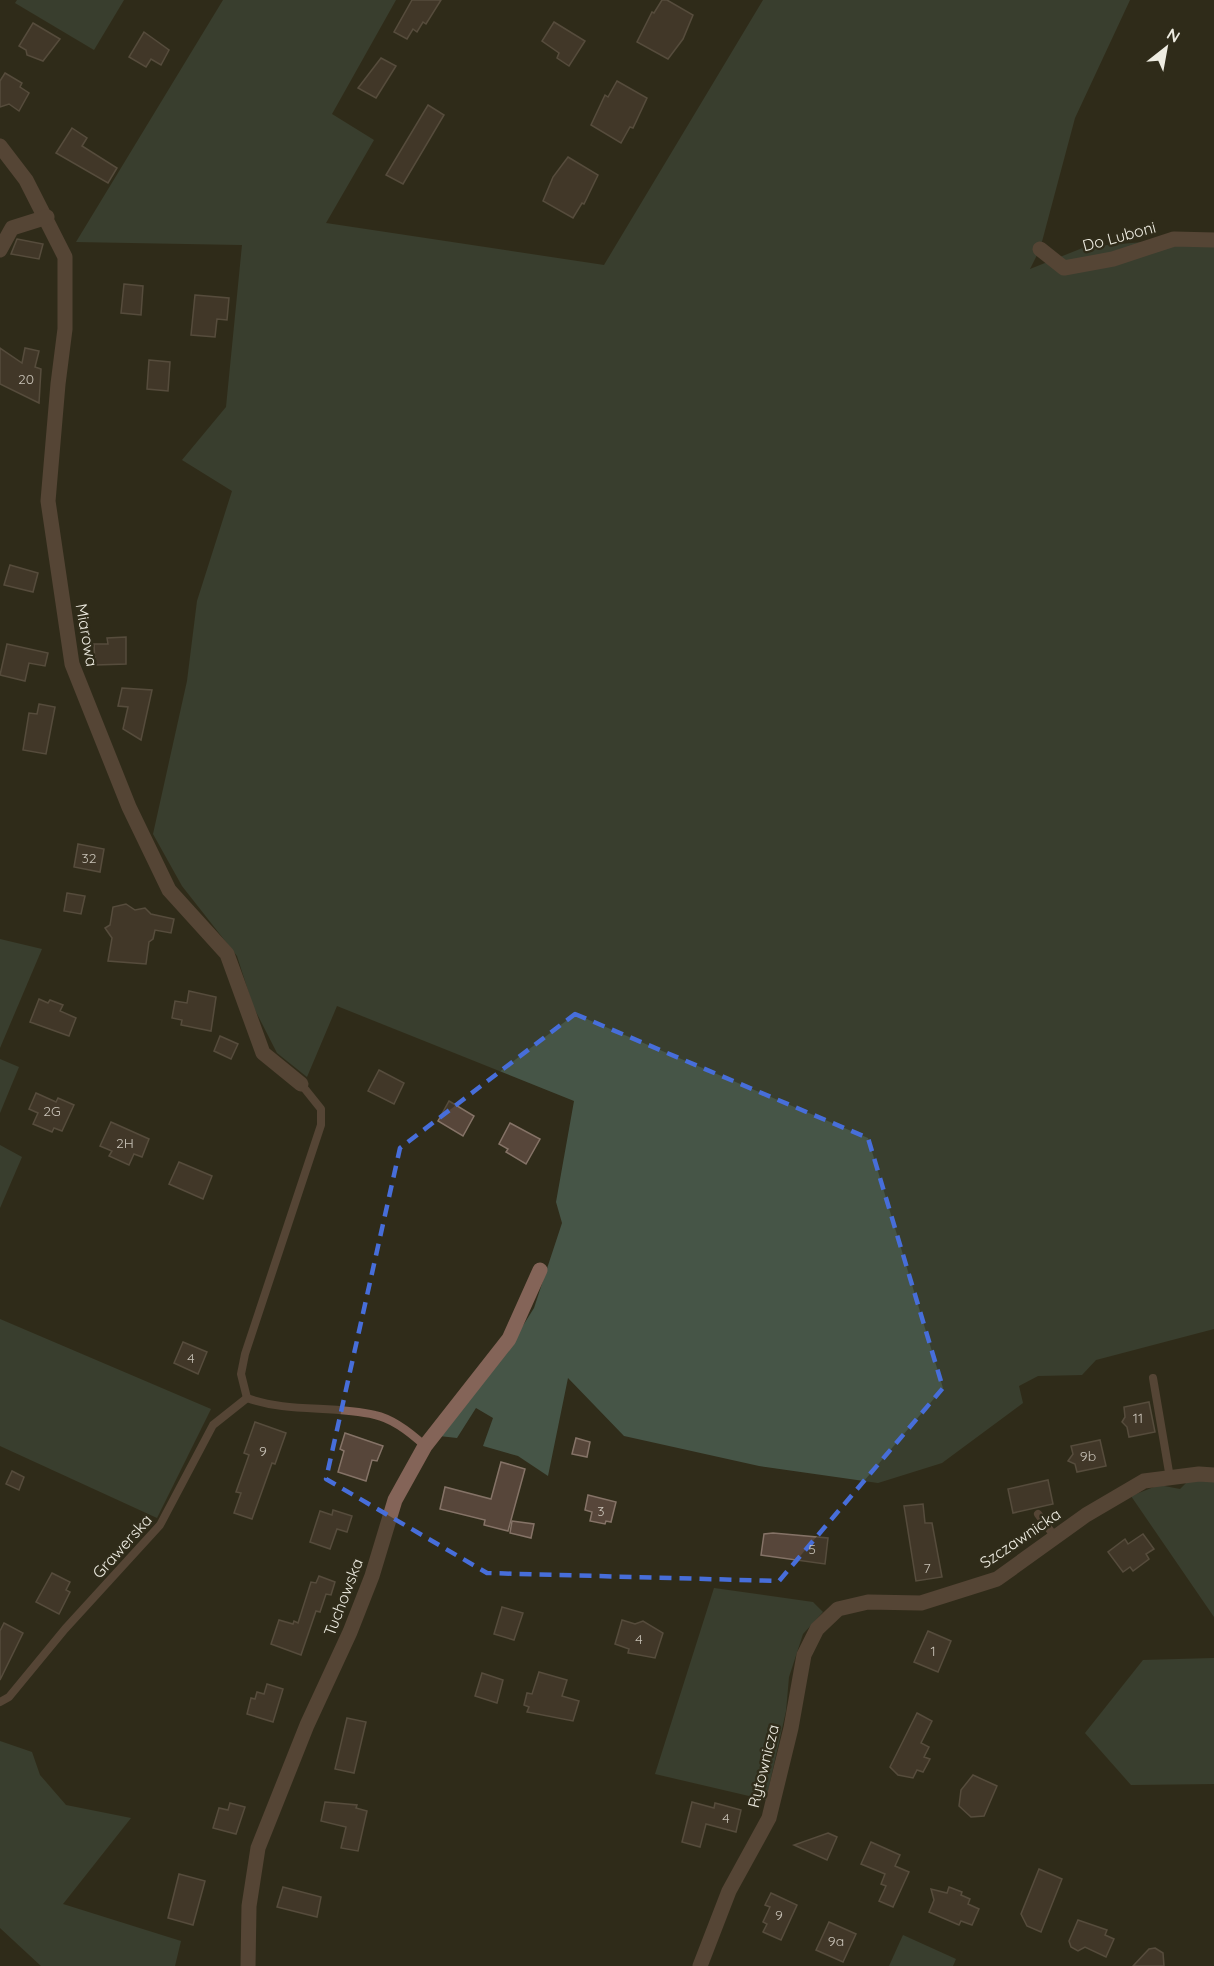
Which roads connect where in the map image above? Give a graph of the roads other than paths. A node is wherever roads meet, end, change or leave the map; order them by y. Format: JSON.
{"nodes":[{"id":1,"x":0,"y":146,"type":"edge"},
{"id":2,"x":47,"y":217,"type":"junction"},
{"id":3,"x":1214,"y":240,"type":"edge"},
{"id":4,"x":1040,"y":249,"type":"dead end"},
{"id":5,"x":0,"y":250,"type":"edge"},
{"id":6,"x":301,"y":1084,"type":"joint"},
{"id":7,"x":540,"y":1270,"type":"dead end"},
{"id":8,"x":1153,"y":1378,"type":"dead end"},
{"id":9,"x":247,"y":1398,"type":"junction"},
{"id":10,"x":425,"y":1446,"type":"junction"},
{"id":11,"x":1214,"y":1475,"type":"edge"},
{"id":12,"x":1170,"y":1478,"type":"junction"},
{"id":13,"x":1038,"y":1514,"type":"dead end"},
{"id":14,"x":1055,"y":1537,"type":"junction"},
{"id":15,"x":838,"y":1609,"type":"joint"},
{"id":16,"x":0,"y":1702,"type":"edge"},
{"id":17,"x":248,"y":1966,"type":"edge"},
{"id":18,"x":700,"y":1966,"type":"edge"}],
"edges":[{"from":1,"to":2,"type":"street","name":"Miarowa"},
{"from":2,"to":5,"type":"street"},
{"from":2,"to":6,"type":"street","name":"Miarowa"},
{"from":3,"to":4,"type":"street","name":"Do Luboni"},
{"from":6,"to":9,"type":"lane"},
{"from":7,"to":10,"type":"street","name":"Tuchowska"},
{"from":8,"to":12,"type":"lane"},
{"from":9,"to":10,"type":"lane"},
{"from":9,"to":16,"type":"lane","name":"Grawerska"},
{"from":10,"to":17,"type":"street","name":"Tuchowska"},
{"from":11,"to":12,"type":"street","name":"Szczawnicka"},
{"from":12,"to":14,"type":"street","name":"Szczawnicka"},
{"from":13,"to":14,"type":"lane"},
{"from":14,"to":15,"type":"street","name":"Szczawnicka"},
{"from":15,"to":18,"type":"street","name":"Rytownicza"}]}
